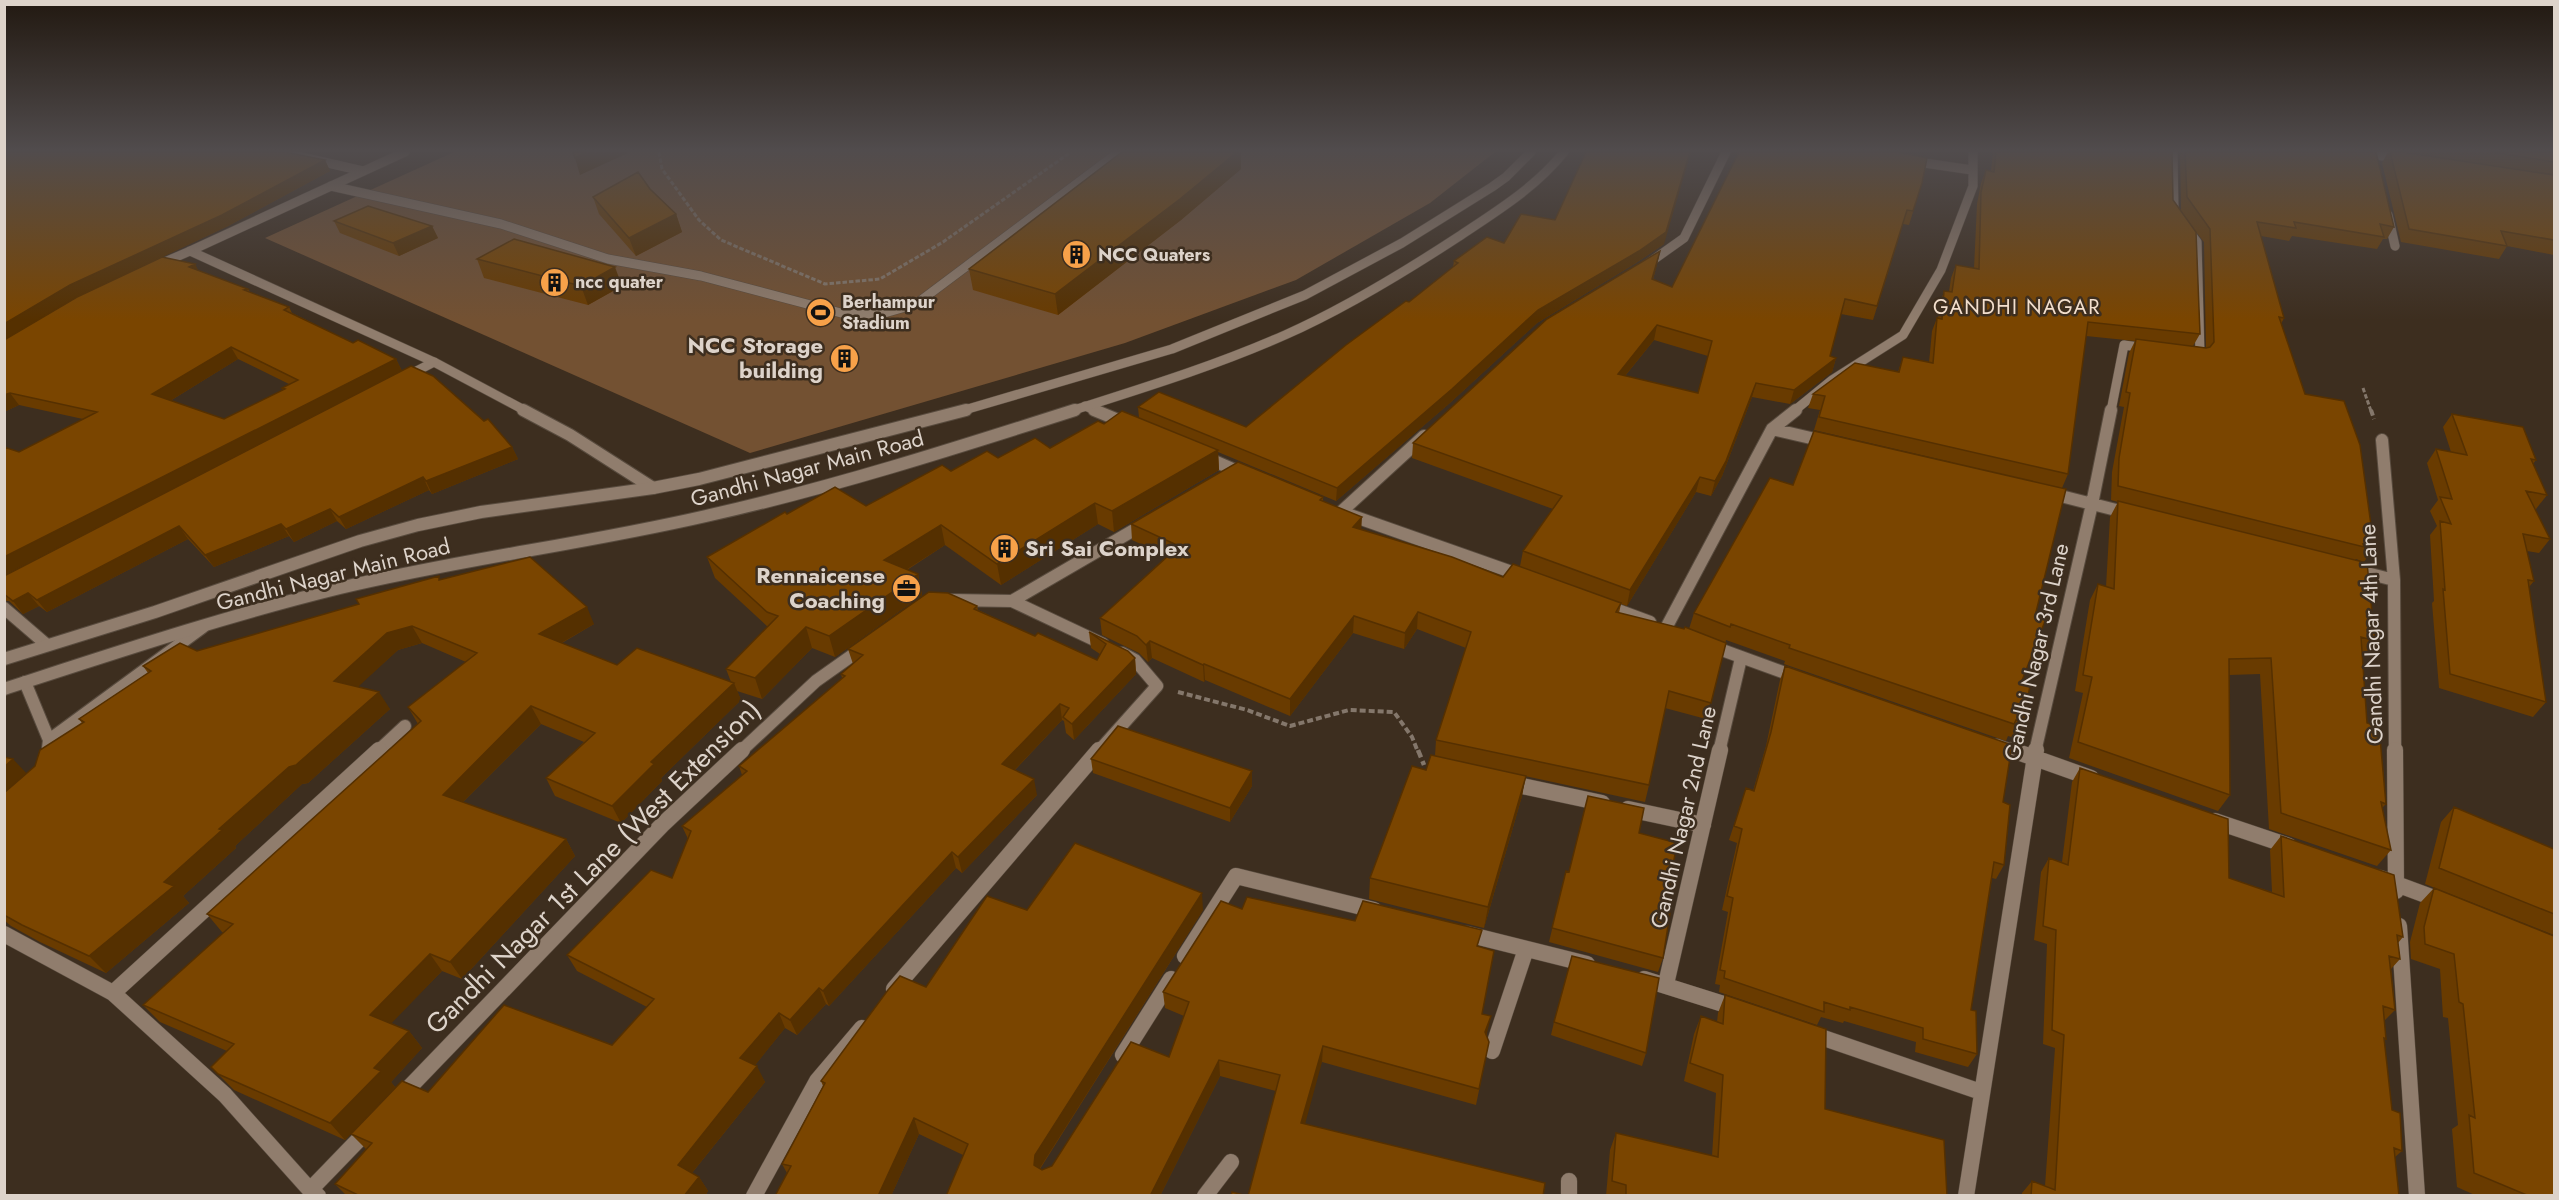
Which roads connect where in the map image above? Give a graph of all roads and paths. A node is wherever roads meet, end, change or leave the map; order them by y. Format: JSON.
{"nodes":[{"id":1,"x":283,"y":208,"type":"edge"},
{"id":2,"x":429,"y":208,"type":"edge"},
{"id":3,"x":690,"y":208,"type":"edge"},
{"id":4,"x":991,"y":208,"type":"edge"},
{"id":5,"x":1044,"y":208,"type":"edge"},
{"id":6,"x":1458,"y":208,"type":"edge"},
{"id":7,"x":1499,"y":208,"type":"edge"},
{"id":8,"x":1699,"y":208,"type":"edge"},
{"id":9,"x":1964,"y":208,"type":"edge"},
{"id":10,"x":2174,"y":208,"type":"edge"},
{"id":11,"x":2386,"y":208,"type":"edge"},
{"id":12,"x":2395,"y":246,"type":"edge"},
{"id":13,"x":190,"y":251,"type":"junction"},
{"id":14,"x":150,"y":269,"type":"edge"},
{"id":15,"x":1640,"y":269,"type":"edge"},
{"id":16,"x":2157,"y":349,"type":"edge"},
{"id":17,"x":2178,"y":352,"type":"edge"},
{"id":18,"x":434,"y":362,"type":"junction"},
{"id":19,"x":392,"y":384,"type":"edge"},
{"id":20,"x":2363,"y":388,"type":"dead end"},
{"id":21,"x":1085,"y":406,"type":"junction"},
{"id":22,"x":1434,"y":427,"type":"edge"},
{"id":23,"x":1139,"y":429,"type":"edge"},
{"id":24,"x":1772,"y":429,"type":"junction"},
{"id":25,"x":2382,"y":440,"type":"joint"},
{"id":26,"x":1841,"y":445,"type":"edge"},
{"id":27,"x":1193,"y":452,"type":"edge"},
{"id":28,"x":1257,"y":479,"type":"edge"},
{"id":29,"x":653,"y":488,"type":"junction"},
{"id":30,"x":2035,"y":490,"type":"edge"},
{"id":31,"x":2092,"y":504,"type":"junction"},
{"id":32,"x":2139,"y":515,"type":"edge"},
{"id":33,"x":1155,"y":518,"type":"edge"},
{"id":34,"x":2348,"y":568,"type":"edge"},
{"id":35,"x":2394,"y":580,"type":"junction"},
{"id":36,"x":1538,"y":581,"type":"edge"},
{"id":37,"x":941,"y":600,"type":"edge"},
{"id":38,"x":1012,"y":601,"type":"junction"},
{"id":39,"x":1592,"y":601,"type":"edge"},
{"id":40,"x":4,"y":608,"type":"edge"},
{"id":41,"x":204,"y":626,"type":"junction"},
{"id":42,"x":873,"y":640,"type":"edge"},
{"id":43,"x":1698,"y":641,"type":"edge"},
{"id":44,"x":47,"y":645,"type":"junction"},
{"id":45,"x":1741,"y":658,"type":"junction"},
{"id":46,"x":4,"y":659,"type":"edge"},
{"id":47,"x":1809,"y":681,"type":"edge"},
{"id":48,"x":25,"y":682,"type":"junction"},
{"id":49,"x":1157,"y":686,"type":"junction"},
{"id":50,"x":4,"y":689,"type":"edge"},
{"id":51,"x":405,"y":726,"type":"dead end"},
{"id":52,"x":49,"y":740,"type":"junction"},
{"id":53,"x":1989,"y":743,"type":"edge"},
{"id":54,"x":47,"y":758,"type":"edge"},
{"id":55,"x":2034,"y":758,"type":"junction"},
{"id":56,"x":1424,"y":765,"type":"dead end"},
{"id":57,"x":1494,"y":780,"type":"edge"},
{"id":58,"x":2102,"y":781,"type":"edge"},
{"id":59,"x":2204,"y":817,"type":"edge"},
{"id":60,"x":1703,"y":825,"type":"junction"},
{"id":61,"x":2305,"y":852,"type":"edge"},
{"id":62,"x":2362,"y":872,"type":"edge"},
{"id":63,"x":2396,"y":883,"type":"junction"},
{"id":64,"x":2459,"y":908,"type":"edge"},
{"id":65,"x":1387,"y":914,"type":"edge"},
{"id":66,"x":1456,"y":931,"type":"edge"},
{"id":67,"x":4,"y":934,"type":"edge"},
{"id":68,"x":1526,"y":948,"type":"junction"},
{"id":69,"x":1601,"y":968,"type":"edge"},
{"id":70,"x":1634,"y":976,"type":"edge"},
{"id":71,"x":1666,"y":984,"type":"junction"},
{"id":72,"x":113,"y":993,"type":"junction"},
{"id":73,"x":884,"y":1001,"type":"edge"},
{"id":74,"x":1756,"y":1015,"type":"edge"},
{"id":75,"x":869,"y":1018,"type":"edge"},
{"id":76,"x":1801,"y":1030,"type":"edge"},
{"id":77,"x":1492,"y":1051,"type":"dead end"},
{"id":78,"x":1116,"y":1066,"type":"edge"},
{"id":79,"x":1981,"y":1092,"type":"junction"},
{"id":80,"x":1231,"y":1162,"type":"dead end"},
{"id":81,"x":314,"y":1193,"type":"edge"},
{"id":82,"x":754,"y":1196,"type":"edge"},
{"id":83,"x":1205,"y":1196,"type":"edge"},
{"id":84,"x":1966,"y":1196,"type":"edge"},
{"id":85,"x":2417,"y":1196,"type":"edge"}],
"edges":[{"from":1,"to":13,"type":"street"},
{"from":2,"to":5,"type":"street"},
{"from":3,"to":4,"type":"path"},
{"from":6,"to":29,"type":"street","name":"Gandhi Nagar Main Road"},
{"from":7,"to":21,"type":"street","name":"Gandhi Nagar Main Road"},
{"from":8,"to":15,"type":"street"},
{"from":9,"to":24,"type":"street"},
{"from":10,"to":17,"type":"street"},
{"from":11,"to":12,"type":"street"},
{"from":13,"to":14,"type":"street"},
{"from":13,"to":18,"type":"street"},
{"from":16,"to":31,"type":"street","name":"Gandhi Nagar 3rd Lane"},
{"from":18,"to":19,"type":"street"},
{"from":18,"to":29,"type":"street"},
{"from":20,"to":25,"type":"path"},
{"from":21,"to":23,"type":"street"},
{"from":21,"to":41,"type":"street","name":"Gandhi Nagar Main Road"},
{"from":22,"to":36,"type":"street"},
{"from":24,"to":26,"type":"street"},
{"from":24,"to":39,"type":"street"},
{"from":25,"to":35,"type":"street","name":"Gandhi Nagar 4th Lane"},
{"from":27,"to":28,"type":"street"},
{"from":29,"to":44,"type":"street","name":"Gandhi Nagar Main Road"},
{"from":30,"to":31,"type":"street"},
{"from":31,"to":32,"type":"street"},
{"from":31,"to":55,"type":"street","name":"Gandhi Nagar 3rd Lane"},
{"from":33,"to":38,"type":"street"},
{"from":34,"to":35,"type":"street"},
{"from":35,"to":63,"type":"street","name":"Gandhi Nagar 4th Lane"},
{"from":37,"to":38,"type":"street"},
{"from":38,"to":49,"type":"street"},
{"from":40,"to":44,"type":"street"},
{"from":41,"to":48,"type":"street","name":"Gandhi Nagar Main Road"},
{"from":41,"to":52,"type":"street"},
{"from":42,"to":81,"type":"street","name":"Gandhi Nagar 1st Lane (West Extension)"},
{"from":43,"to":45,"type":"street"},
{"from":44,"to":46,"type":"street","name":"Gandhi Nagar Main Road"},
{"from":45,"to":47,"type":"street"},
{"from":45,"to":60,"type":"street","name":"Gandhi Nagar 2nd Lane"},
{"from":48,"to":50,"type":"street","name":"Gandhi Nagar Main Road"},
{"from":48,"to":52,"type":"street"},
{"from":49,"to":56,"type":"path"},
{"from":49,"to":73,"type":"street"},
{"from":51,"to":72,"type":"street"},
{"from":52,"to":54,"type":"street"},
{"from":53,"to":55,"type":"street"},
{"from":55,"to":58,"type":"street"},
{"from":55,"to":79,"type":"street","name":"Gandhi Nagar 3rd Lane"},
{"from":57,"to":60,"type":"street"},
{"from":59,"to":61,"type":"street"},
{"from":60,"to":71,"type":"street","name":"Gandhi Nagar 2nd Lane"},
{"from":62,"to":63,"type":"street"},
{"from":63,"to":64,"type":"street"},
{"from":63,"to":85,"type":"street","name":"Gandhi Nagar 4th Lane"},
{"from":65,"to":78,"type":"street"},
{"from":66,"to":68,"type":"street"},
{"from":67,"to":72,"type":"street"},
{"from":68,"to":69,"type":"street"},
{"from":68,"to":77,"type":"street"},
{"from":70,"to":71,"type":"street"},
{"from":71,"to":74,"type":"street"},
{"from":72,"to":81,"type":"street"},
{"from":75,"to":82,"type":"street"},
{"from":76,"to":79,"type":"street"},
{"from":79,"to":84,"type":"street","name":"Gandhi Nagar 3rd Lane"},
{"from":80,"to":83,"type":"street"}]}
